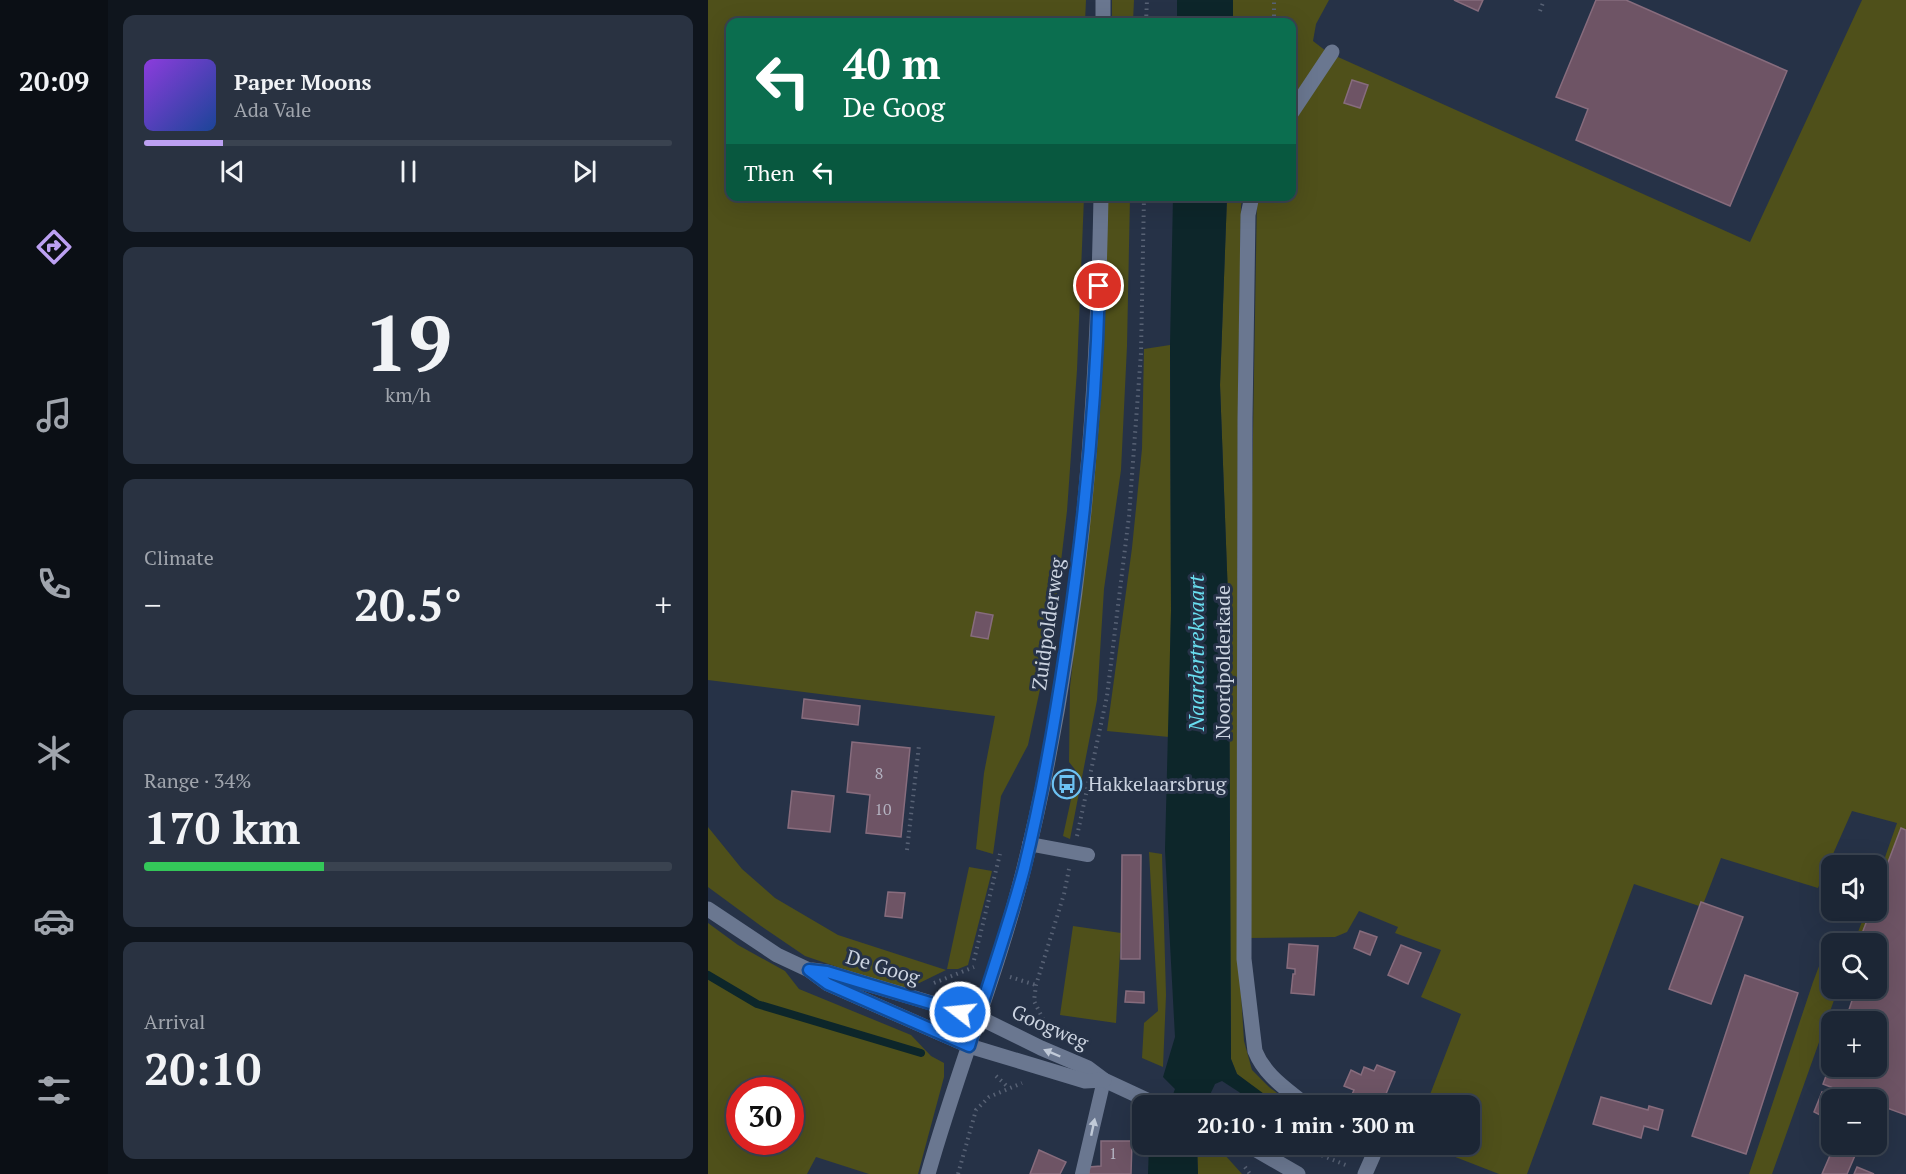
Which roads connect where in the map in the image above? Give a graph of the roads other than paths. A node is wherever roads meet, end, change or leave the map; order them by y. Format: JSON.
{"nodes":[{"id":1,"x":1104,"y":0,"type":"edge"},
{"id":2,"x":1103,"y":18,"type":"edge"},
{"id":3,"x":1332,"y":52,"type":"dead end"},
{"id":4,"x":1296,"y":106,"type":"edge"},
{"id":5,"x":1101,"y":201,"type":"edge"},
{"id":6,"x":1251,"y":201,"type":"edge"},
{"id":7,"x":1029,"y":844,"type":"junction"},
{"id":8,"x":1088,"y":855,"type":"dead end"},
{"id":9,"x":708,"y":909,"type":"edge"},
{"id":10,"x":809,"y":970,"type":"junction"},
{"id":11,"x":978,"y":1017,"type":"junction"},
{"id":12,"x":969,"y":1046,"type":"junction"},
{"id":13,"x":1104,"y":1080,"type":"junction"},
{"id":14,"x":1135,"y":1095,"type":"edge"},
{"id":15,"x":1294,"y":1095,"type":"edge"},
{"id":16,"x":1265,"y":1155,"type":"edge"},
{"id":17,"x":1372,"y":1155,"type":"edge"},
{"id":18,"x":928,"y":1174,"type":"edge"},
{"id":19,"x":1082,"y":1174,"type":"edge"},
{"id":20,"x":1299,"y":1174,"type":"edge"},
{"id":21,"x":1365,"y":1174,"type":"edge"}],
"edges":[{"from":1,"to":2,"type":"street"},
{"from":3,"to":4,"type":"street"},
{"from":5,"to":7,"type":"street","name":"Zuidpolderweg"},
{"from":6,"to":15,"type":"street","name":"Noordpolderkade"},
{"from":7,"to":8,"type":"lane"},
{"from":7,"to":11,"type":"street","name":"Zuidpolderweg"},
{"from":9,"to":10,"type":"street","name":"De Goog"},
{"from":10,"to":11,"type":"street","name":"De Goog"},
{"from":10,"to":12,"type":"street","name":"De Goog"},
{"from":11,"to":12,"type":"street","name":"Zuidpolderweg"},
{"from":13,"to":11,"type":"street","name":"Googweg","one_way":true},
{"from":12,"to":13,"type":"street","name":"Googweg"},
{"from":12,"to":18,"type":"street","name":"Zuidpolderweg"},
{"from":13,"to":14,"type":"street","name":"Googweg"},
{"from":19,"to":13,"type":"lane","one_way":true},
{"from":16,"to":20,"type":"street"},
{"from":17,"to":21,"type":"street"}]}
